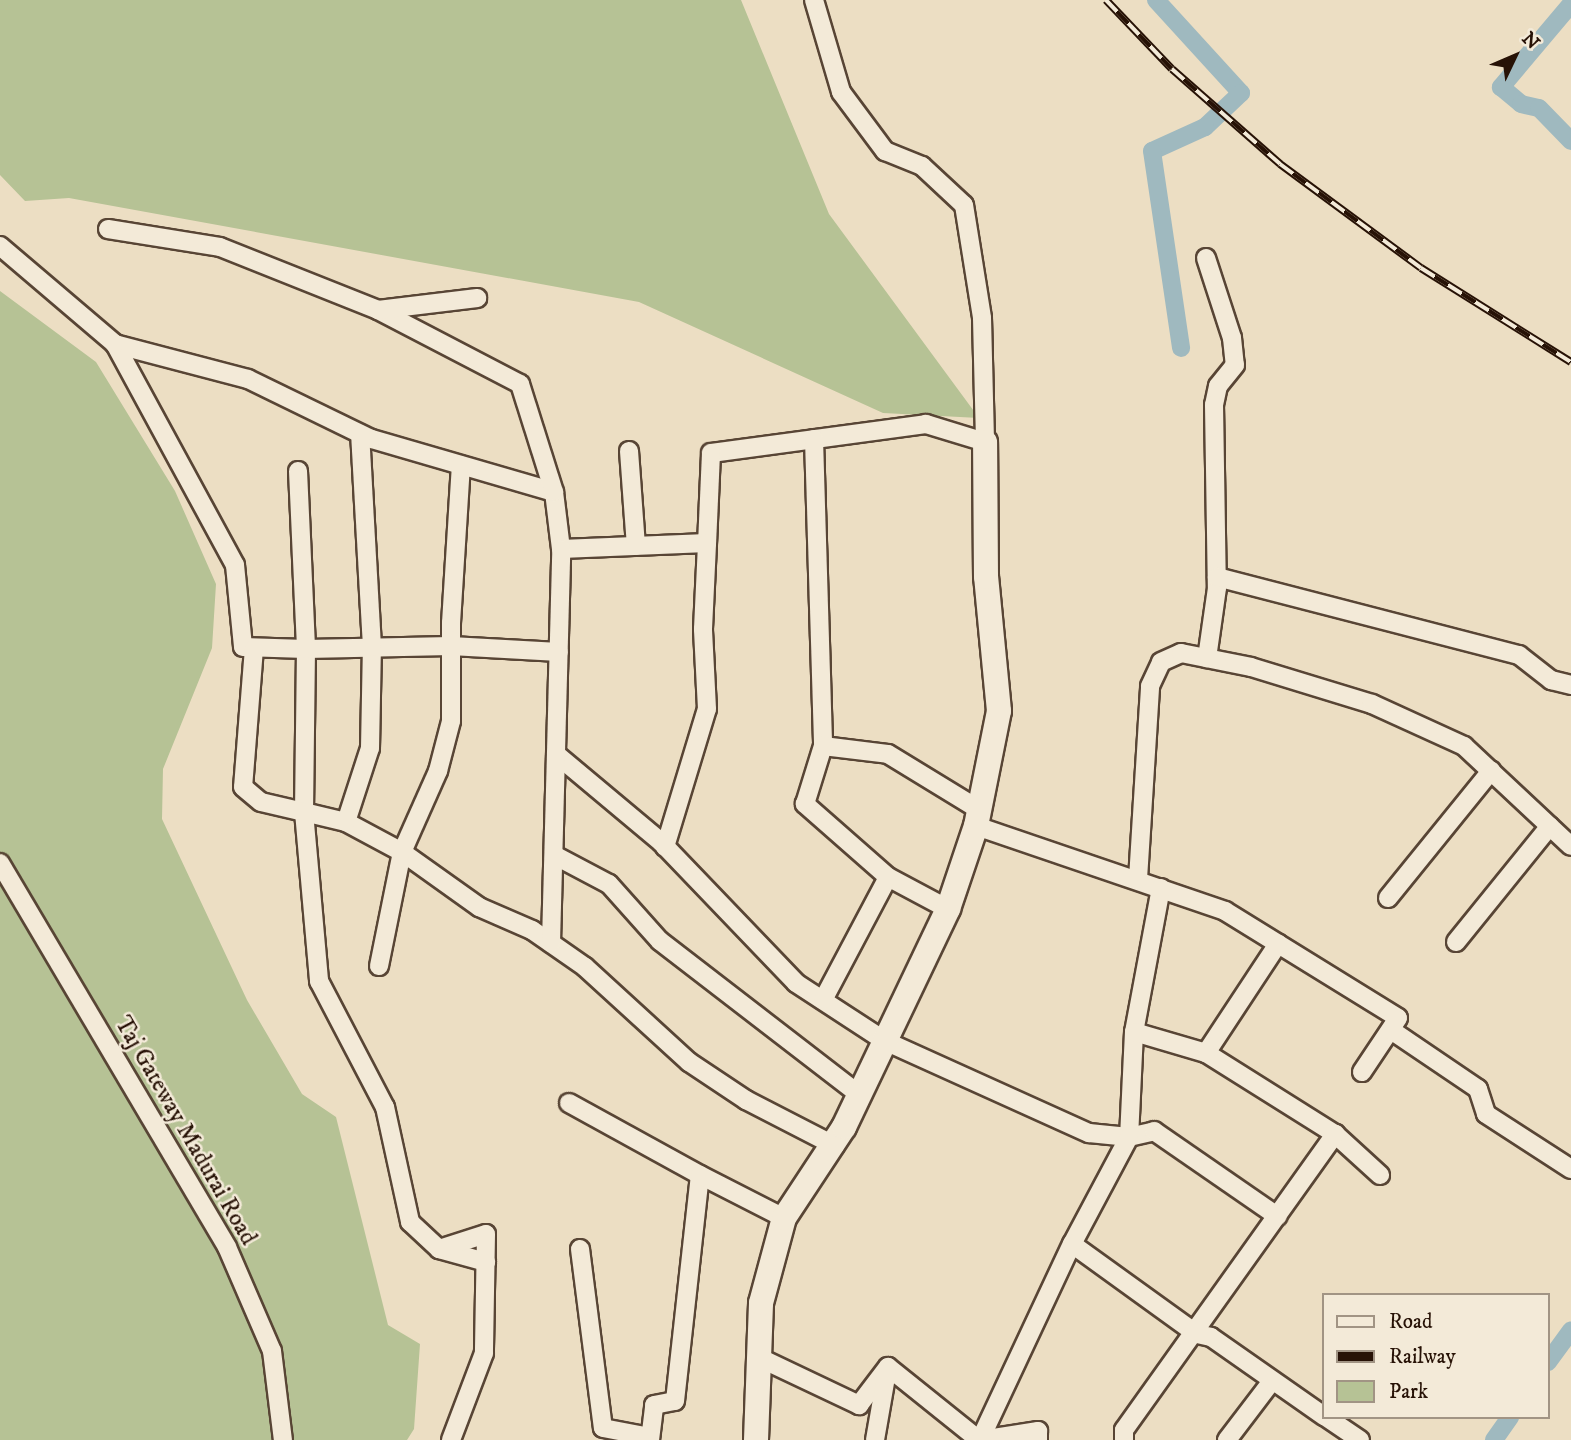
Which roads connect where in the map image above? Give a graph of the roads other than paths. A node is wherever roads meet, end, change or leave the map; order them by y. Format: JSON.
{"nodes":[{"id":1,"x":814,"y":0,"type":"edge"},
{"id":2,"x":108,"y":229,"type":"dead end"},
{"id":3,"x":0,"y":246,"type":"edge"},
{"id":4,"x":1206,"y":258,"type":"dead end"},
{"id":5,"x":477,"y":298,"type":"dead end"},
{"id":6,"x":378,"y":310,"type":"junction"},
{"id":7,"x":115,"y":344,"type":"junction"},
{"id":8,"x":360,"y":434,"type":"junction"},
{"id":9,"x":814,"y":439,"type":"junction"},
{"id":10,"x":985,"y":442,"type":"junction"},
{"id":11,"x":629,"y":451,"type":"dead end"},
{"id":12,"x":461,"y":465,"type":"junction"},
{"id":13,"x":298,"y":471,"type":"dead end"},
{"id":14,"x":554,"y":492,"type":"junction"},
{"id":15,"x":708,"y":543,"type":"junction"},
{"id":16,"x":636,"y":546,"type":"junction"},
{"id":17,"x":561,"y":549,"type":"junction"},
{"id":18,"x":1217,"y":577,"type":"junction"},
{"id":19,"x":451,"y":646,"type":"junction"},
{"id":20,"x":372,"y":647,"type":"junction"},
{"id":21,"x":254,"y":648,"type":"junction"},
{"id":22,"x":306,"y":649,"type":"junction"},
{"id":23,"x":559,"y":652,"type":"junction"},
{"id":24,"x":1207,"y":658,"type":"junction"},
{"id":25,"x":1571,"y":685,"type":"edge"},
{"id":26,"x":823,"y":746,"type":"junction"},
{"id":27,"x":557,"y":755,"type":"junction"},
{"id":28,"x":1491,"y":771,"type":"junction"},
{"id":29,"x":304,"y":812,"type":"junction"},
{"id":30,"x":977,"y":818,"type":"junction"},
{"id":31,"x":346,"y":822,"type":"junction"},
{"id":32,"x":1550,"y":826,"type":"junction"},
{"id":33,"x":1571,"y":846,"type":"edge"},
{"id":34,"x":665,"y":847,"type":"junction"},
{"id":35,"x":402,"y":852,"type":"junction"},
{"id":36,"x":554,"y":855,"type":"junction"},
{"id":37,"x":0,"y":863,"type":"edge"},
{"id":38,"x":888,"y":877,"type":"junction"},
{"id":39,"x":1138,"y":880,"type":"junction"},
{"id":40,"x":1161,"y":888,"type":"junction"},
{"id":41,"x":1388,"y":898,"type":"dead end"},
{"id":42,"x":948,"y":909,"type":"junction"},
{"id":43,"x":1456,"y":942,"type":"dead end"},
{"id":44,"x":551,"y":943,"type":"junction"},
{"id":45,"x":1278,"y":944,"type":"junction"},
{"id":46,"x":379,"y":966,"type":"dead end"},
{"id":47,"x":823,"y":1000,"type":"junction"},
{"id":48,"x":1391,"y":1030,"type":"junction"},
{"id":49,"x":1134,"y":1032,"type":"junction"},
{"id":50,"x":885,"y":1041,"type":"junction"},
{"id":51,"x":1206,"y":1053,"type":"junction"},
{"id":52,"x":1362,"y":1072,"type":"dead end"},
{"id":53,"x":860,"y":1095,"type":"junction"},
{"id":54,"x":569,"y":1103,"type":"dead end"},
{"id":55,"x":1335,"y":1134,"type":"junction"},
{"id":56,"x":1129,"y":1137,"type":"junction"},
{"id":57,"x":835,"y":1146,"type":"junction"},
{"id":58,"x":1571,"y":1169,"type":"edge"},
{"id":59,"x":700,"y":1175,"type":"junction"},
{"id":60,"x":1380,"y":1175,"type":"dead end"},
{"id":61,"x":1277,"y":1216,"type":"junction"},
{"id":62,"x":785,"y":1218,"type":"junction"},
{"id":63,"x":1072,"y":1244,"type":"junction"},
{"id":64,"x":439,"y":1249,"type":"junction"},
{"id":65,"x":580,"y":1249,"type":"dead end"},
{"id":66,"x":486,"y":1262,"type":"junction"},
{"id":67,"x":1197,"y":1334,"type":"junction"},
{"id":68,"x":760,"y":1359,"type":"junction"},
{"id":69,"x":887,"y":1367,"type":"junction"},
{"id":70,"x":1272,"y":1381,"type":"junction"},
{"id":71,"x":1322,"y":1415,"type":"edge"},
{"id":72,"x":1328,"y":1419,"type":"edge"},
{"id":73,"x":650,"y":1438,"type":"edge"},
{"id":74,"x":283,"y":1440,"type":"edge"},
{"id":75,"x":451,"y":1440,"type":"edge"},
{"id":76,"x":756,"y":1440,"type":"edge"},
{"id":77,"x":875,"y":1440,"type":"edge"},
{"id":78,"x":980,"y":1440,"type":"edge"},
{"id":79,"x":1038,"y":1440,"type":"edge"},
{"id":80,"x":1124,"y":1440,"type":"edge"},
{"id":81,"x":1227,"y":1440,"type":"edge"},
{"id":82,"x":1360,"y":1440,"type":"edge"}],
"edges":[{"from":1,"to":10,"type":"street"},
{"from":2,"to":6,"type":"street"},
{"from":3,"to":7,"type":"street"},
{"from":4,"to":18,"type":"street"},
{"from":5,"to":6,"type":"street"},
{"from":6,"to":14,"type":"street"},
{"from":7,"to":8,"type":"street"},
{"from":7,"to":21,"type":"street"},
{"from":8,"to":12,"type":"street"},
{"from":8,"to":20,"type":"street"},
{"from":9,"to":10,"type":"street"},
{"from":9,"to":15,"type":"street"},
{"from":9,"to":26,"type":"street"},
{"from":10,"to":30,"type":"street"},
{"from":11,"to":16,"type":"street"},
{"from":12,"to":14,"type":"street"},
{"from":12,"to":19,"type":"street"},
{"from":13,"to":22,"type":"street"},
{"from":14,"to":17,"type":"street"},
{"from":15,"to":16,"type":"street"},
{"from":15,"to":34,"type":"street"},
{"from":16,"to":17,"type":"street"},
{"from":17,"to":23,"type":"street"},
{"from":18,"to":24,"type":"street"},
{"from":18,"to":25,"type":"street"},
{"from":19,"to":20,"type":"street"},
{"from":19,"to":23,"type":"street"},
{"from":19,"to":35,"type":"street"},
{"from":20,"to":22,"type":"street"},
{"from":20,"to":31,"type":"street"},
{"from":21,"to":22,"type":"street"},
{"from":21,"to":29,"type":"street"},
{"from":22,"to":29,"type":"street"},
{"from":23,"to":27,"type":"street"},
{"from":24,"to":28,"type":"street"},
{"from":24,"to":39,"type":"street"},
{"from":26,"to":30,"type":"street"},
{"from":26,"to":38,"type":"street"},
{"from":27,"to":34,"type":"street"},
{"from":27,"to":36,"type":"street"},
{"from":28,"to":32,"type":"street"},
{"from":28,"to":41,"type":"street"},
{"from":29,"to":31,"type":"street"},
{"from":29,"to":64,"type":"street"},
{"from":30,"to":39,"type":"street"},
{"from":30,"to":42,"type":"street"},
{"from":31,"to":35,"type":"street"},
{"from":32,"to":33,"type":"street"},
{"from":32,"to":43,"type":"street"},
{"from":34,"to":47,"type":"street"},
{"from":35,"to":44,"type":"street"},
{"from":35,"to":46,"type":"street"},
{"from":36,"to":44,"type":"street"},
{"from":36,"to":53,"type":"street"},
{"from":37,"to":74,"type":"street","name":"Taj Gateway Madurai Road"},
{"from":38,"to":42,"type":"street"},
{"from":38,"to":47,"type":"street"},
{"from":39,"to":40,"type":"street"},
{"from":40,"to":45,"type":"street"},
{"from":40,"to":49,"type":"street"},
{"from":42,"to":50,"type":"street"},
{"from":44,"to":57,"type":"street"},
{"from":45,"to":48,"type":"street"},
{"from":45,"to":51,"type":"street"},
{"from":47,"to":50,"type":"street"},
{"from":48,"to":52,"type":"street"},
{"from":48,"to":58,"type":"street"},
{"from":49,"to":51,"type":"street"},
{"from":49,"to":56,"type":"street"},
{"from":50,"to":53,"type":"street"},
{"from":50,"to":56,"type":"street"},
{"from":51,"to":55,"type":"street"},
{"from":53,"to":57,"type":"street"},
{"from":54,"to":59,"type":"street"},
{"from":55,"to":60,"type":"street"},
{"from":55,"to":61,"type":"street"},
{"from":56,"to":61,"type":"street"},
{"from":56,"to":63,"type":"street"},
{"from":57,"to":62,"type":"street"},
{"from":59,"to":62,"type":"street"},
{"from":59,"to":73,"type":"street"},
{"from":61,"to":67,"type":"street"},
{"from":62,"to":68,"type":"street"},
{"from":63,"to":67,"type":"street"},
{"from":63,"to":78,"type":"street"},
{"from":64,"to":66,"type":"street"},
{"from":64,"to":66,"type":"street"},
{"from":65,"to":73,"type":"street"},
{"from":66,"to":75,"type":"street"},
{"from":67,"to":70,"type":"street"},
{"from":67,"to":80,"type":"street"},
{"from":68,"to":69,"type":"street"},
{"from":68,"to":76,"type":"street"},
{"from":69,"to":77,"type":"street"},
{"from":69,"to":78,"type":"street"},
{"from":70,"to":71,"type":"street"},
{"from":70,"to":81,"type":"street"},
{"from":72,"to":82,"type":"street"},
{"from":78,"to":79,"type":"street"}]}
